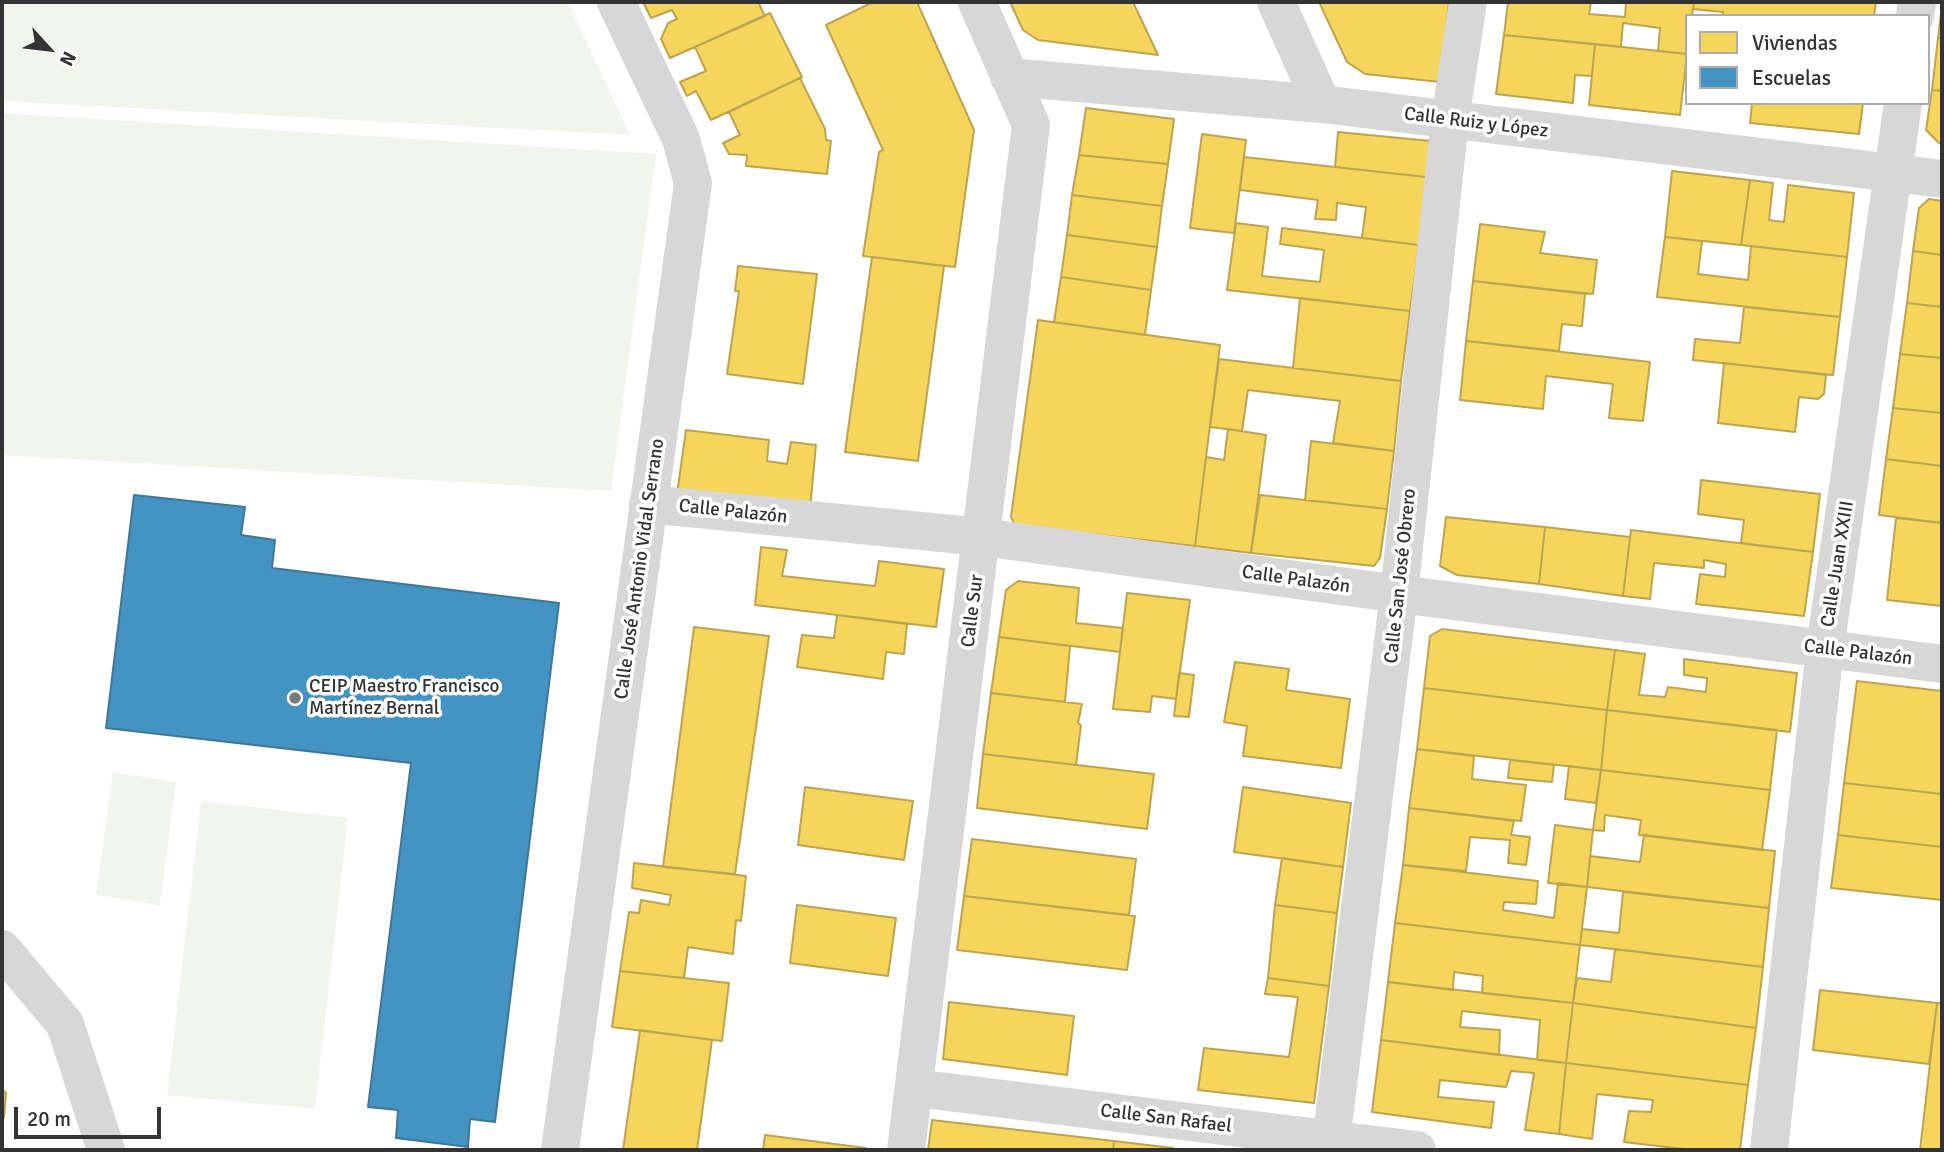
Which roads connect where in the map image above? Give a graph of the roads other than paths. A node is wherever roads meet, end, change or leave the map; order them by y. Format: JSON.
{"nodes":[{"id":1,"x":617,"y":2,"type":"edge"},
{"id":2,"x":977,"y":2,"type":"edge"},
{"id":3,"x":1276,"y":2,"type":"edge"},
{"id":4,"x":1468,"y":2,"type":"edge"},
{"id":5,"x":1009,"y":77,"type":"junction"},
{"id":6,"x":1322,"y":104,"type":"junction"},
{"id":7,"x":1903,"y":105,"type":"edge"},
{"id":8,"x":1450,"y":120,"type":"junction"},
{"id":9,"x":1893,"y":173,"type":"junction"},
{"id":10,"x":1942,"y":179,"type":"edge"},
{"id":11,"x":648,"y":504,"type":"junction"},
{"id":12,"x":982,"y":537,"type":"junction"},
{"id":13,"x":1399,"y":594,"type":"junction"},
{"id":14,"x":1825,"y":649,"type":"junction"},
{"id":15,"x":1942,"y":664,"type":"edge"},
{"id":16,"x":2,"y":949,"type":"edge"},
{"id":17,"x":915,"y":1088,"type":"junction"},
{"id":18,"x":1331,"y":1145,"type":"edge"},
{"id":19,"x":106,"y":1150,"type":"edge"},
{"id":20,"x":559,"y":1150,"type":"edge"},
{"id":21,"x":906,"y":1150,"type":"edge"},
{"id":22,"x":1418,"y":1150,"type":"edge"},
{"id":23,"x":1769,"y":1150,"type":"edge"}],
"edges":[{"from":1,"to":11,"type":"street","name":"Calle José Antonio Vidal Serrano"},
{"from":2,"to":5,"type":"street","name":"Calle Sur"},
{"from":3,"to":6,"type":"street"},
{"from":4,"to":8,"type":"street","name":"Calle San José Obrero"},
{"from":5,"to":6,"type":"street","name":"Calle Ruiz y López"},
{"from":5,"to":12,"type":"street","name":"Calle Sur"},
{"from":6,"to":8,"type":"street","name":"Calle Ruiz y López"},
{"from":7,"to":9,"type":"street","name":"Calle Juan XXIII"},
{"from":8,"to":9,"type":"street","name":"Calle Ruiz y López"},
{"from":8,"to":13,"type":"street","name":"Calle San José Obrero"},
{"from":9,"to":10,"type":"street","name":"Calle Ruiz y López"},
{"from":9,"to":14,"type":"street","name":"Calle Juan XXIII"},
{"from":11,"to":12,"type":"street","name":"Calle Palazón"},
{"from":11,"to":20,"type":"street","name":"Calle José Antonio Vidal Serrano"},
{"from":12,"to":13,"type":"street","name":"Calle Palazón"},
{"from":12,"to":17,"type":"street","name":"Calle Sur"},
{"from":13,"to":14,"type":"street","name":"Calle Palazón"},
{"from":13,"to":18,"type":"street","name":"Calle San José Obrero"},
{"from":14,"to":15,"type":"street","name":"Calle Palazón"},
{"from":14,"to":23,"type":"street","name":"Calle Juan XXIII"},
{"from":16,"to":19,"type":"street"},
{"from":17,"to":18,"type":"street","name":"Calle San Rafael"},
{"from":17,"to":21,"type":"street","name":"Calle Sur"},
{"from":18,"to":22,"type":"street","name":"Calle San Rafael"}]}
